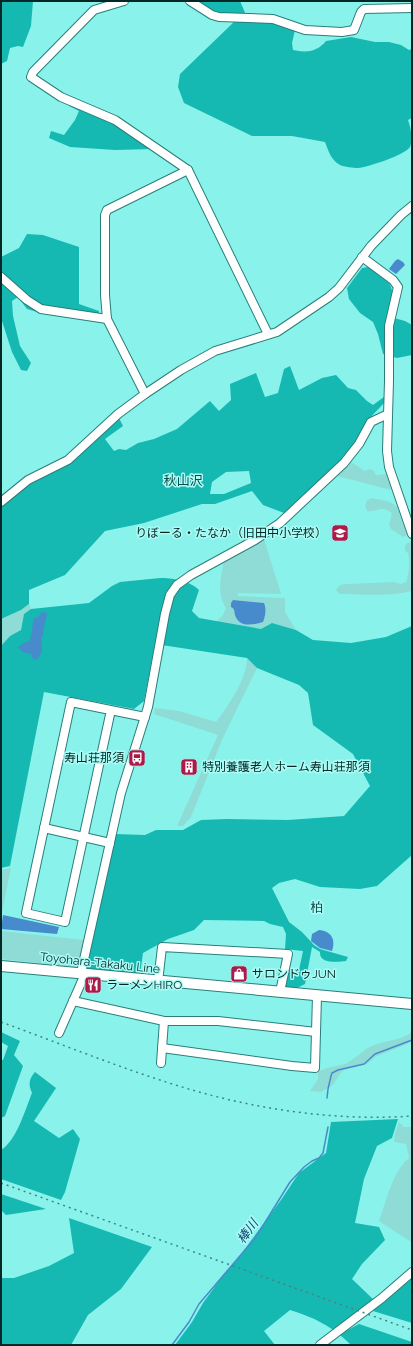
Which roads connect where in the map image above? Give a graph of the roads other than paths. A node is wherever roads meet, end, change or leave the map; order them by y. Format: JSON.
{"nodes":[{"id":1,"x":124,"y":1,"type":"edge"},
{"id":2,"x":190,"y":1,"type":"edge"},
{"id":3,"x":412,"y":8,"type":"edge"},
{"id":4,"x":188,"y":170,"type":"junction"},
{"id":5,"x":412,"y":206,"type":"edge"},
{"id":6,"x":362,"y":257,"type":"junction"},
{"id":7,"x":1,"y":277,"type":"edge"},
{"id":8,"x":107,"y":319,"type":"junction"},
{"id":9,"x":268,"y":334,"type":"junction"},
{"id":10,"x":145,"y":394,"type":"junction"},
{"id":11,"x":388,"y":414,"type":"junction"},
{"id":12,"x":1,"y":502,"type":"edge"},
{"id":13,"x":412,"y":534,"type":"edge"},
{"id":14,"x":111,"y":710,"type":"junction"},
{"id":15,"x":145,"y":717,"type":"junction"},
{"id":16,"x":44,"y":828,"type":"junction"},
{"id":17,"x":83,"y":837,"type":"junction"},
{"id":18,"x":110,"y":843,"type":"junction"},
{"id":19,"x":1,"y":966,"type":"edge"},
{"id":20,"x":83,"y":974,"type":"junction"},
{"id":21,"x":158,"y":982,"type":"junction"},
{"id":22,"x":280,"y":992,"type":"junction"},
{"id":23,"x":317,"y":996,"type":"junction"},
{"id":24,"x":73,"y":1001,"type":"junction"},
{"id":25,"x":412,"y":1004,"type":"edge"},
{"id":26,"x":164,"y":1021,"type":"junction"},
{"id":27,"x":59,"y":1032,"type":"dead end"},
{"id":28,"x":316,"y":1032,"type":"junction"},
{"id":29,"x":162,"y":1048,"type":"junction"},
{"id":30,"x":161,"y":1063,"type":"dead end"},
{"id":31,"x":412,"y":1272,"type":"edge"},
{"id":32,"x":320,"y":1345,"type":"edge"}],
"edges":[{"from":1,"to":4,"type":"street"},
{"from":2,"to":3,"type":"street"},
{"from":4,"to":8,"type":"street"},
{"from":4,"to":9,"type":"street"},
{"from":5,"to":6,"type":"street"},
{"from":6,"to":9,"type":"street"},
{"from":6,"to":11,"type":"street"},
{"from":7,"to":8,"type":"street"},
{"from":8,"to":10,"type":"street"},
{"from":9,"to":10,"type":"street"},
{"from":10,"to":12,"type":"street"},
{"from":11,"to":13,"type":"street"},
{"from":11,"to":15,"type":"street"},
{"from":14,"to":15,"type":"street"},
{"from":14,"to":16,"type":"street"},
{"from":14,"to":17,"type":"street"},
{"from":15,"to":18,"type":"street"},
{"from":16,"to":17,"type":"street"},
{"from":16,"to":17,"type":"street"},
{"from":17,"to":18,"type":"street"},
{"from":18,"to":20,"type":"street"},
{"from":19,"to":20,"type":"main road","name":"Toyohara-Takaku Line"},
{"from":20,"to":21,"type":"main road","name":"Toyohara-Takaku Line"},
{"from":20,"to":24,"type":"street"},
{"from":21,"to":22,"type":"main road","name":"Toyohara-Takaku Line"},
{"from":21,"to":22,"type":"street"},
{"from":22,"to":23,"type":"main road","name":"Toyohara-Takaku Line"},
{"from":23,"to":25,"type":"main road","name":"Toyohara-Takaku Line"},
{"from":23,"to":28,"type":"street"},
{"from":24,"to":26,"type":"street"},
{"from":24,"to":27,"type":"street"},
{"from":26,"to":28,"type":"street"},
{"from":26,"to":29,"type":"street"},
{"from":28,"to":29,"type":"street"},
{"from":29,"to":30,"type":"street"},
{"from":31,"to":32,"type":"street"}]}
